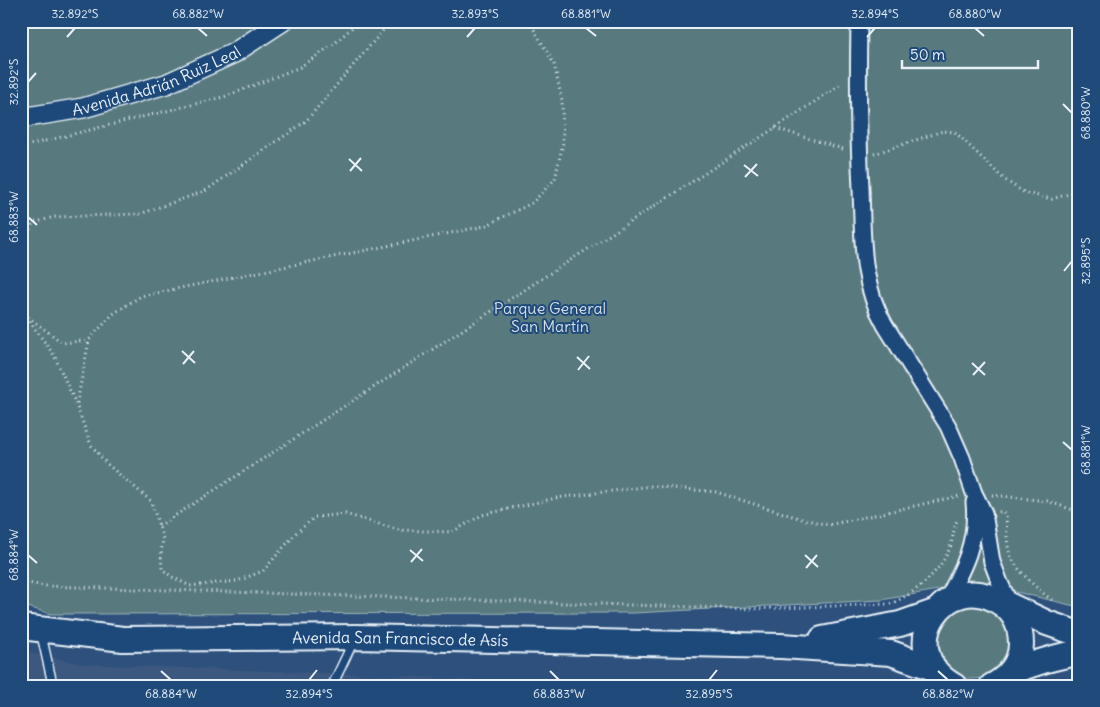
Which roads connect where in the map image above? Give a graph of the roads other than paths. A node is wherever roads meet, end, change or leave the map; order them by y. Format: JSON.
{"nodes":[{"id":1,"x":283,"y":21,"type":"edge"},
{"id":2,"x":859,"y":21,"type":"edge"},
{"id":3,"x":21,"y":118,"type":"edge"},
{"id":4,"x":979,"y":513,"type":"junction"},
{"id":5,"x":940,"y":607,"type":"junction"},
{"id":6,"x":1008,"y":608,"type":"junction"},
{"id":7,"x":31,"y":629,"type":"edge"},
{"id":8,"x":1079,"y":634,"type":"edge"},
{"id":9,"x":356,"y":637,"type":"junction"},
{"id":10,"x":781,"y":646,"type":"junction"},
{"id":11,"x":1079,"y":653,"type":"edge"},
{"id":12,"x":942,"y":679,"type":"edge"},
{"id":13,"x":1001,"y":681,"type":"edge"},
{"id":14,"x":53,"y":686,"type":"edge"},
{"id":15,"x":332,"y":686,"type":"edge"}],
"edges":[{"from":1,"to":3,"type":"street","name":"Avenida Adrián Ruiz Leal"},
{"from":2,"to":4,"type":"street"},
{"from":4,"to":5,"type":"street"},
{"from":4,"to":6,"type":"street"},
{"from":5,"to":6,"type":"main road","name":"Avenida San Francisco de Asís"},
{"from":5,"to":10,"type":"main road","name":"Avenida San Francisco de Asís"},
{"from":5,"to":12,"type":"main road"},
{"from":6,"to":8,"type":"main road"},
{"from":6,"to":13,"type":"main road"},
{"from":7,"to":9,"type":"main road","name":"Avenida San Francisco de Asís"},
{"from":7,"to":14,"type":"lane"},
{"from":9,"to":10,"type":"main road","name":"Avenida San Francisco de Asís"},
{"from":9,"to":15,"type":"lane"},
{"from":10,"to":12,"type":"main road","name":"Avenida San Francisco de Asís"},
{"from":11,"to":13,"type":"main road"}]}
